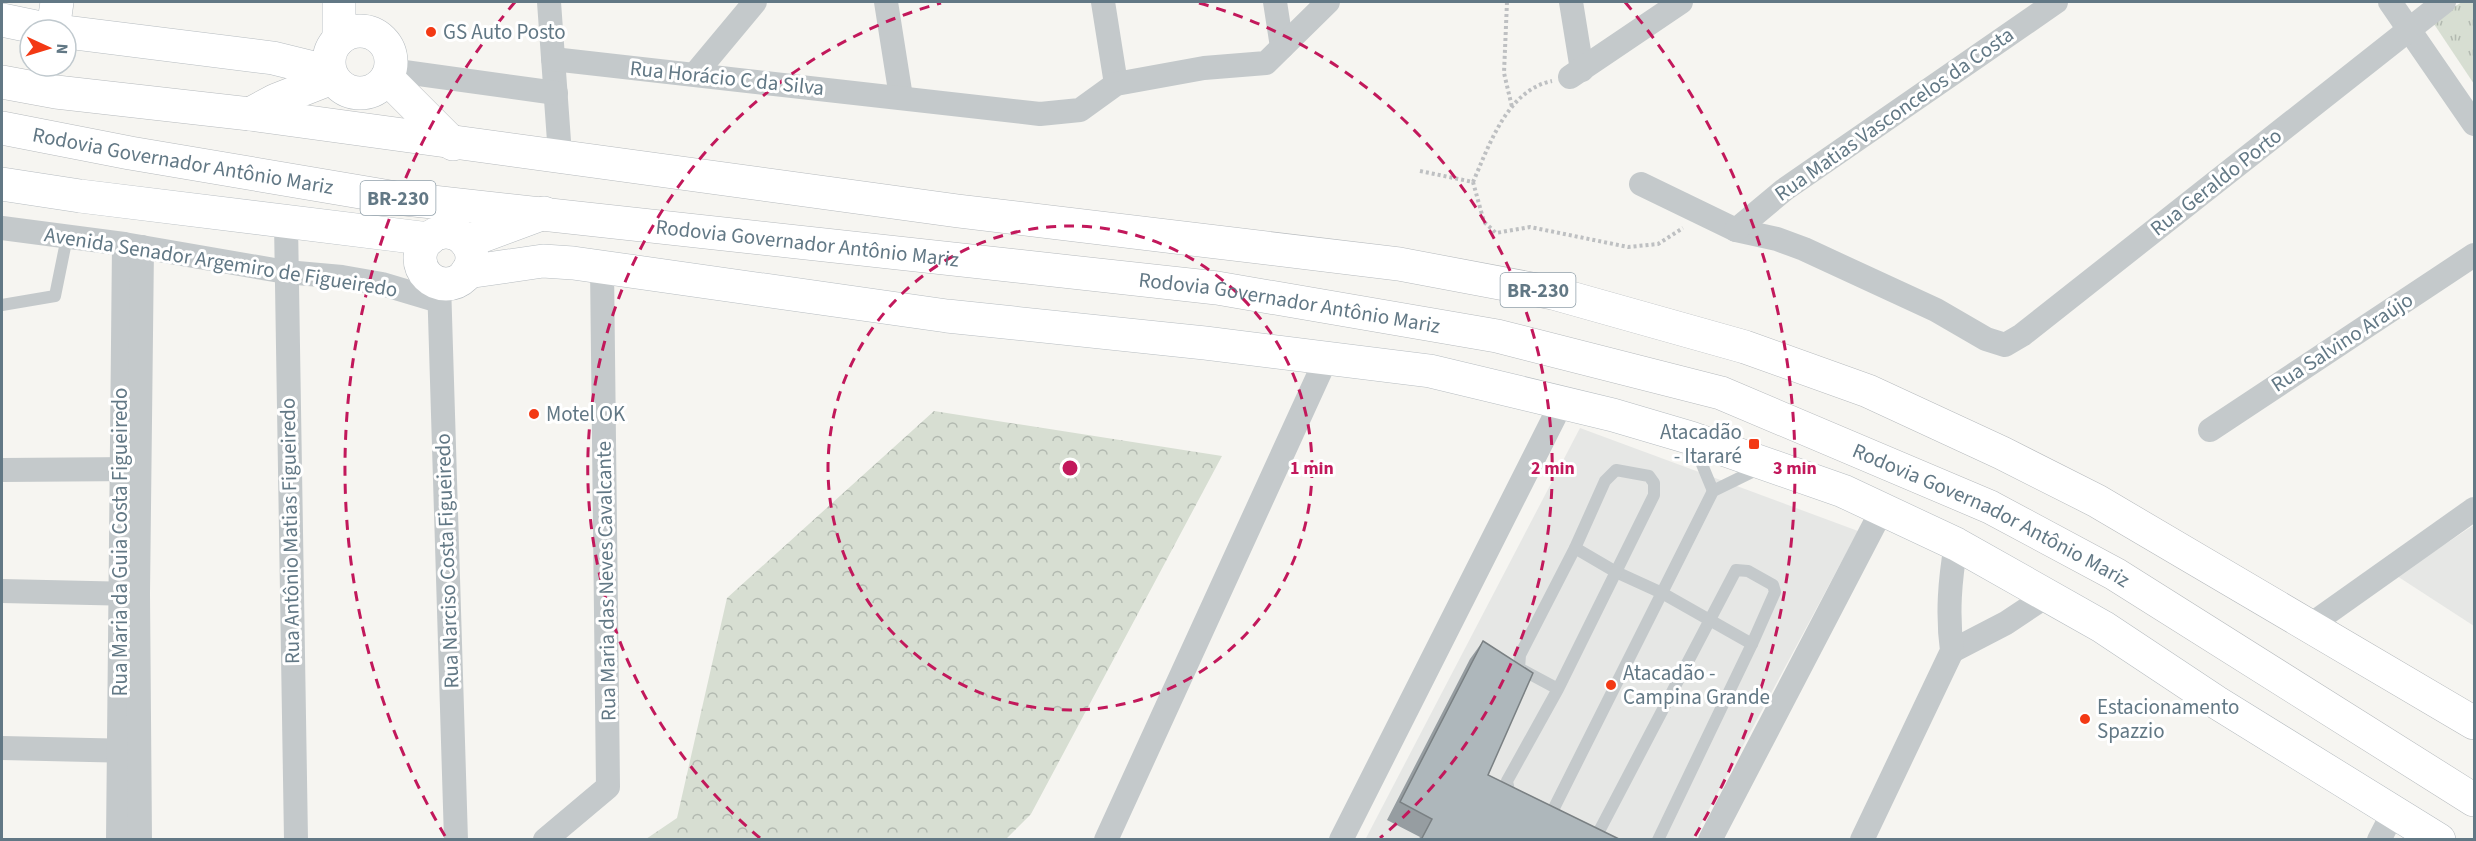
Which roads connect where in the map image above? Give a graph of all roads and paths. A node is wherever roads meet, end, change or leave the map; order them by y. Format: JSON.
{"nodes":[{"id":1,"x":57,"y":2,"type":"edge"},
{"id":2,"x":339,"y":2,"type":"edge"},
{"id":3,"x":348,"y":2,"type":"edge"},
{"id":4,"x":549,"y":2,"type":"edge"},
{"id":5,"x":755,"y":2,"type":"edge"},
{"id":6,"x":886,"y":2,"type":"edge"},
{"id":7,"x":1102,"y":2,"type":"edge"},
{"id":8,"x":1275,"y":2,"type":"edge"},
{"id":9,"x":1328,"y":2,"type":"edge"},
{"id":10,"x":1506,"y":2,"type":"edge"},
{"id":11,"x":1571,"y":2,"type":"edge"},
{"id":12,"x":1682,"y":2,"type":"edge"},
{"id":13,"x":2056,"y":2,"type":"edge"},
{"id":14,"x":2390,"y":2,"type":"edge"},
{"id":15,"x":2444,"y":2,"type":"edge"},
{"id":16,"x":54,"y":18,"type":"edge"},
{"id":17,"x":2,"y":20,"type":"edge"},
{"id":18,"x":18,"y":23,"type":"edge"},
{"id":19,"x":2410,"y":28,"type":"junction"},
{"id":20,"x":78,"y":34,"type":"edge"},
{"id":21,"x":1282,"y":47,"type":"junction"},
{"id":22,"x":340,"y":53,"type":"junction"},
{"id":23,"x":553,"y":59,"type":"junction"},
{"id":24,"x":388,"y":74,"type":"junction"},
{"id":25,"x":695,"y":74,"type":"junction"},
{"id":26,"x":1576,"y":74,"type":"junction"},
{"id":27,"x":2,"y":82,"type":"edge"},
{"id":28,"x":1116,"y":84,"type":"junction"},
{"id":29,"x":556,"y":93,"type":"junction"},
{"id":30,"x":902,"y":97,"type":"junction"},
{"id":31,"x":1512,"y":108,"type":"junction"},
{"id":32,"x":250,"y":114,"type":"junction"},
{"id":33,"x":2475,"y":124,"type":"edge"},
{"id":34,"x":2,"y":128,"type":"edge"},
{"id":35,"x":453,"y":144,"type":"junction"},
{"id":36,"x":560,"y":155,"type":"junction"},
{"id":37,"x":1420,"y":171,"type":"dead end"},
{"id":38,"x":1473,"y":183,"type":"junction"},
{"id":39,"x":2,"y":184,"type":"edge"},
{"id":40,"x":1641,"y":184,"type":"dead end"},
{"id":41,"x":544,"y":213,"type":"junction"},
{"id":42,"x":286,"y":223,"type":"junction"},
{"id":43,"x":1692,"y":223,"type":"dead end"},
{"id":44,"x":2,"y":228,"type":"edge"},
{"id":45,"x":1736,"y":230,"type":"junction"},
{"id":46,"x":67,"y":237,"type":"junction"},
{"id":47,"x":133,"y":245,"type":"junction"},
{"id":48,"x":2475,"y":255,"type":"edge"},
{"id":49,"x":447,"y":265,"type":"junction"},
{"id":50,"x":602,"y":267,"type":"junction"},
{"id":51,"x":286,"y":272,"type":"junction"},
{"id":52,"x":2,"y":305,"type":"edge"},
{"id":53,"x":1326,"y":359,"type":"junction"},
{"id":54,"x":1562,"y":402,"type":"junction"},
{"id":55,"x":2210,"y":430,"type":"dead end"},
{"id":56,"x":1691,"y":438,"type":"junction"},
{"id":57,"x":1768,"y":465,"type":"junction"},
{"id":58,"x":129,"y":468,"type":"junction"},
{"id":59,"x":2,"y":470,"type":"edge"},
{"id":60,"x":1713,"y":491,"type":"junction"},
{"id":61,"x":1883,"y":508,"type":"junction"},
{"id":62,"x":2475,"y":509,"type":"edge"},
{"id":63,"x":1956,"y":544,"type":"junction"},
{"id":64,"x":1575,"y":548,"type":"junction"},
{"id":65,"x":1616,"y":572,"type":"junction"},
{"id":66,"x":2,"y":591,"type":"edge"},
{"id":67,"x":1662,"y":592,"type":"junction"},
{"id":68,"x":128,"y":594,"type":"junction"},
{"id":69,"x":2048,"y":595,"type":"junction"},
{"id":70,"x":1710,"y":620,"type":"junction"},
{"id":71,"x":2308,"y":626,"type":"junction"},
{"id":72,"x":1752,"y":644,"type":"junction"},
{"id":73,"x":1952,"y":651,"type":"junction"},
{"id":74,"x":1558,"y":689,"type":"junction"},
{"id":75,"x":2475,"y":723,"type":"edge"},
{"id":76,"x":2,"y":748,"type":"edge"},
{"id":77,"x":129,"y":751,"type":"junction"},
{"id":78,"x":2475,"y":800,"type":"edge"},
{"id":79,"x":1523,"y":802,"type":"edge"},
{"id":80,"x":2394,"y":811,"type":"junction"},
{"id":81,"x":1550,"y":816,"type":"edge"},
{"id":82,"x":1592,"y":838,"type":"edge"},
{"id":83,"x":118,"y":840,"type":"edge"},
{"id":84,"x":140,"y":840,"type":"edge"},
{"id":85,"x":296,"y":840,"type":"edge"},
{"id":86,"x":456,"y":840,"type":"edge"},
{"id":87,"x":544,"y":840,"type":"edge"},
{"id":88,"x":1106,"y":840,"type":"edge"},
{"id":89,"x":1341,"y":840,"type":"edge"},
{"id":90,"x":1658,"y":840,"type":"edge"},
{"id":91,"x":1710,"y":840,"type":"edge"},
{"id":92,"x":1862,"y":840,"type":"edge"},
{"id":93,"x":2379,"y":840,"type":"edge"},
{"id":94,"x":2439,"y":840,"type":"edge"}],
"edges":[{"from":1,"to":16,"type":"main road"},
{"from":2,"to":22,"type":"main road"},
{"from":3,"to":22,"type":"main road"},
{"from":4,"to":23,"type":"street"},
{"from":5,"to":25,"type":"street"},
{"from":6,"to":30,"type":"street"},
{"from":7,"to":28,"type":"street"},
{"from":8,"to":21,"type":"street"},
{"from":9,"to":21,"type":"street"},
{"from":10,"to":31,"type":"path"},
{"from":11,"to":26,"type":"street"},
{"from":12,"to":26,"type":"street"},
{"from":13,"to":45,"type":"street","name":"Rua Matias Vasconcelos da Costa"},
{"from":14,"to":19,"type":"street"},
{"from":15,"to":19,"type":"street","name":"Rua Geraldo Porto"},
{"from":17,"to":18,"type":"main road"},
{"from":19,"to":33,"type":"street"},
{"from":19,"to":45,"type":"street","name":"Rua Geraldo Porto"},
{"from":20,"to":22,"type":"main road"},
{"from":21,"to":28,"type":"street"},
{"from":22,"to":24,"type":"main road"},
{"from":22,"to":24,"type":"main road"},
{"from":22,"to":32,"type":"main road"},
{"from":23,"to":25,"type":"street","name":"Rua Horácio C da Silva"},
{"from":23,"to":29,"type":"street"},
{"from":24,"to":29,"type":"street"},
{"from":24,"to":35,"type":"main road"},
{"from":25,"to":30,"type":"street","name":"Rua Horácio C da Silva"},
{"from":26,"to":31,"type":"path"},
{"from":27,"to":32,"type":"main road","number":"BR-230"},
{"from":28,"to":30,"type":"street","name":"Rua Horácio C da Silva"},
{"from":29,"to":36,"type":"street"},
{"from":31,"to":38,"type":"path"},
{"from":32,"to":35,"type":"main road","number":"BR-230"},
{"from":34,"to":41,"type":"main road","name":"Rodovia Governador Antônio Mariz","number":"BR-230"},
{"from":35,"to":36,"type":"main road","number":"BR-230"},
{"from":36,"to":71,"type":"main road","number":"BR-230"},
{"from":37,"to":38,"type":"path"},
{"from":38,"to":43,"type":"path"},
{"from":39,"to":42,"type":"main road","number":"BR-230"},
{"from":40,"to":45,"type":"street"},
{"from":41,"to":49,"type":"main road"},
{"from":41,"to":78,"type":"main road","name":"Rodovia Governador Antônio Mariz","number":"BR-230"},
{"from":42,"to":49,"type":"main road","number":"BR-230"},
{"from":42,"to":51,"type":"street","name":"Rua Antônio Matias Figueiredo"},
{"from":44,"to":46,"type":"street","name":"Avenida Senador Argemiro de Figueiredo"},
{"from":46,"to":47,"type":"street","name":"Avenida Senador Argemiro de Figueiredo"},
{"from":46,"to":52,"type":"lane"},
{"from":47,"to":51,"type":"street","name":"Avenida Senador Argemiro de Figueiredo"},
{"from":47,"to":58,"type":"street","name":"Rua Maria da Guia Costa Figueiredo"},
{"from":48,"to":55,"type":"street","name":"Rua Salvino Araújo"},
{"from":49,"to":50,"type":"main road"},
{"from":49,"to":51,"type":"street","name":"Avenida Senador Argemiro de Figueiredo"},
{"from":49,"to":86,"type":"street","name":"Rua Narciso Costa Figueiredo"},
{"from":50,"to":53,"type":"main road"},
{"from":50,"to":87,"type":"street","name":"Rua Maria das Neves Cavalcante"},
{"from":51,"to":85,"type":"street","name":"Rua Antônio Matias Figueiredo"},
{"from":53,"to":54,"type":"main road"},
{"from":53,"to":88,"type":"street"},
{"from":54,"to":56,"type":"main road"},
{"from":54,"to":89,"type":"street"},
{"from":56,"to":57,"type":"main road"},
{"from":56,"to":60,"type":"lane"},
{"from":57,"to":60,"type":"lane"},
{"from":57,"to":61,"type":"main road"},
{"from":58,"to":59,"type":"street"},
{"from":58,"to":68,"type":"street","name":"Rua Maria da Guia Costa Figueiredo"},
{"from":60,"to":67,"type":"lane"},
{"from":61,"to":63,"type":"main road"},
{"from":61,"to":91,"type":"street"},
{"from":62,"to":71,"type":"street"},
{"from":63,"to":69,"type":"main road"},
{"from":63,"to":73,"type":"street"},
{"from":64,"to":65,"type":"lane"},
{"from":64,"to":65,"type":"lane"},
{"from":64,"to":74,"type":"lane"},
{"from":65,"to":67,"type":"lane"},
{"from":65,"to":74,"type":"lane"},
{"from":66,"to":68,"type":"street"},
{"from":67,"to":70,"type":"lane"},
{"from":67,"to":81,"type":"lane"},
{"from":68,"to":77,"type":"street","name":"Rua Maria da Guia Costa Figueiredo"},
{"from":69,"to":73,"type":"street"},
{"from":69,"to":80,"type":"main road"},
{"from":70,"to":72,"type":"lane"},
{"from":70,"to":72,"type":"lane"},
{"from":70,"to":82,"type":"lane"},
{"from":71,"to":75,"type":"main road","number":"BR-230"},
{"from":72,"to":90,"type":"lane"},
{"from":73,"to":92,"type":"street"},
{"from":74,"to":79,"type":"lane"},
{"from":76,"to":77,"type":"street"},
{"from":77,"to":83,"type":"street","name":"Rua Maria da Guia Costa Figueiredo"},
{"from":77,"to":84,"type":"street","name":"Rua Maria da Guia Costa Figueiredo"},
{"from":80,"to":93,"type":"street"},
{"from":80,"to":94,"type":"main road"}]}
